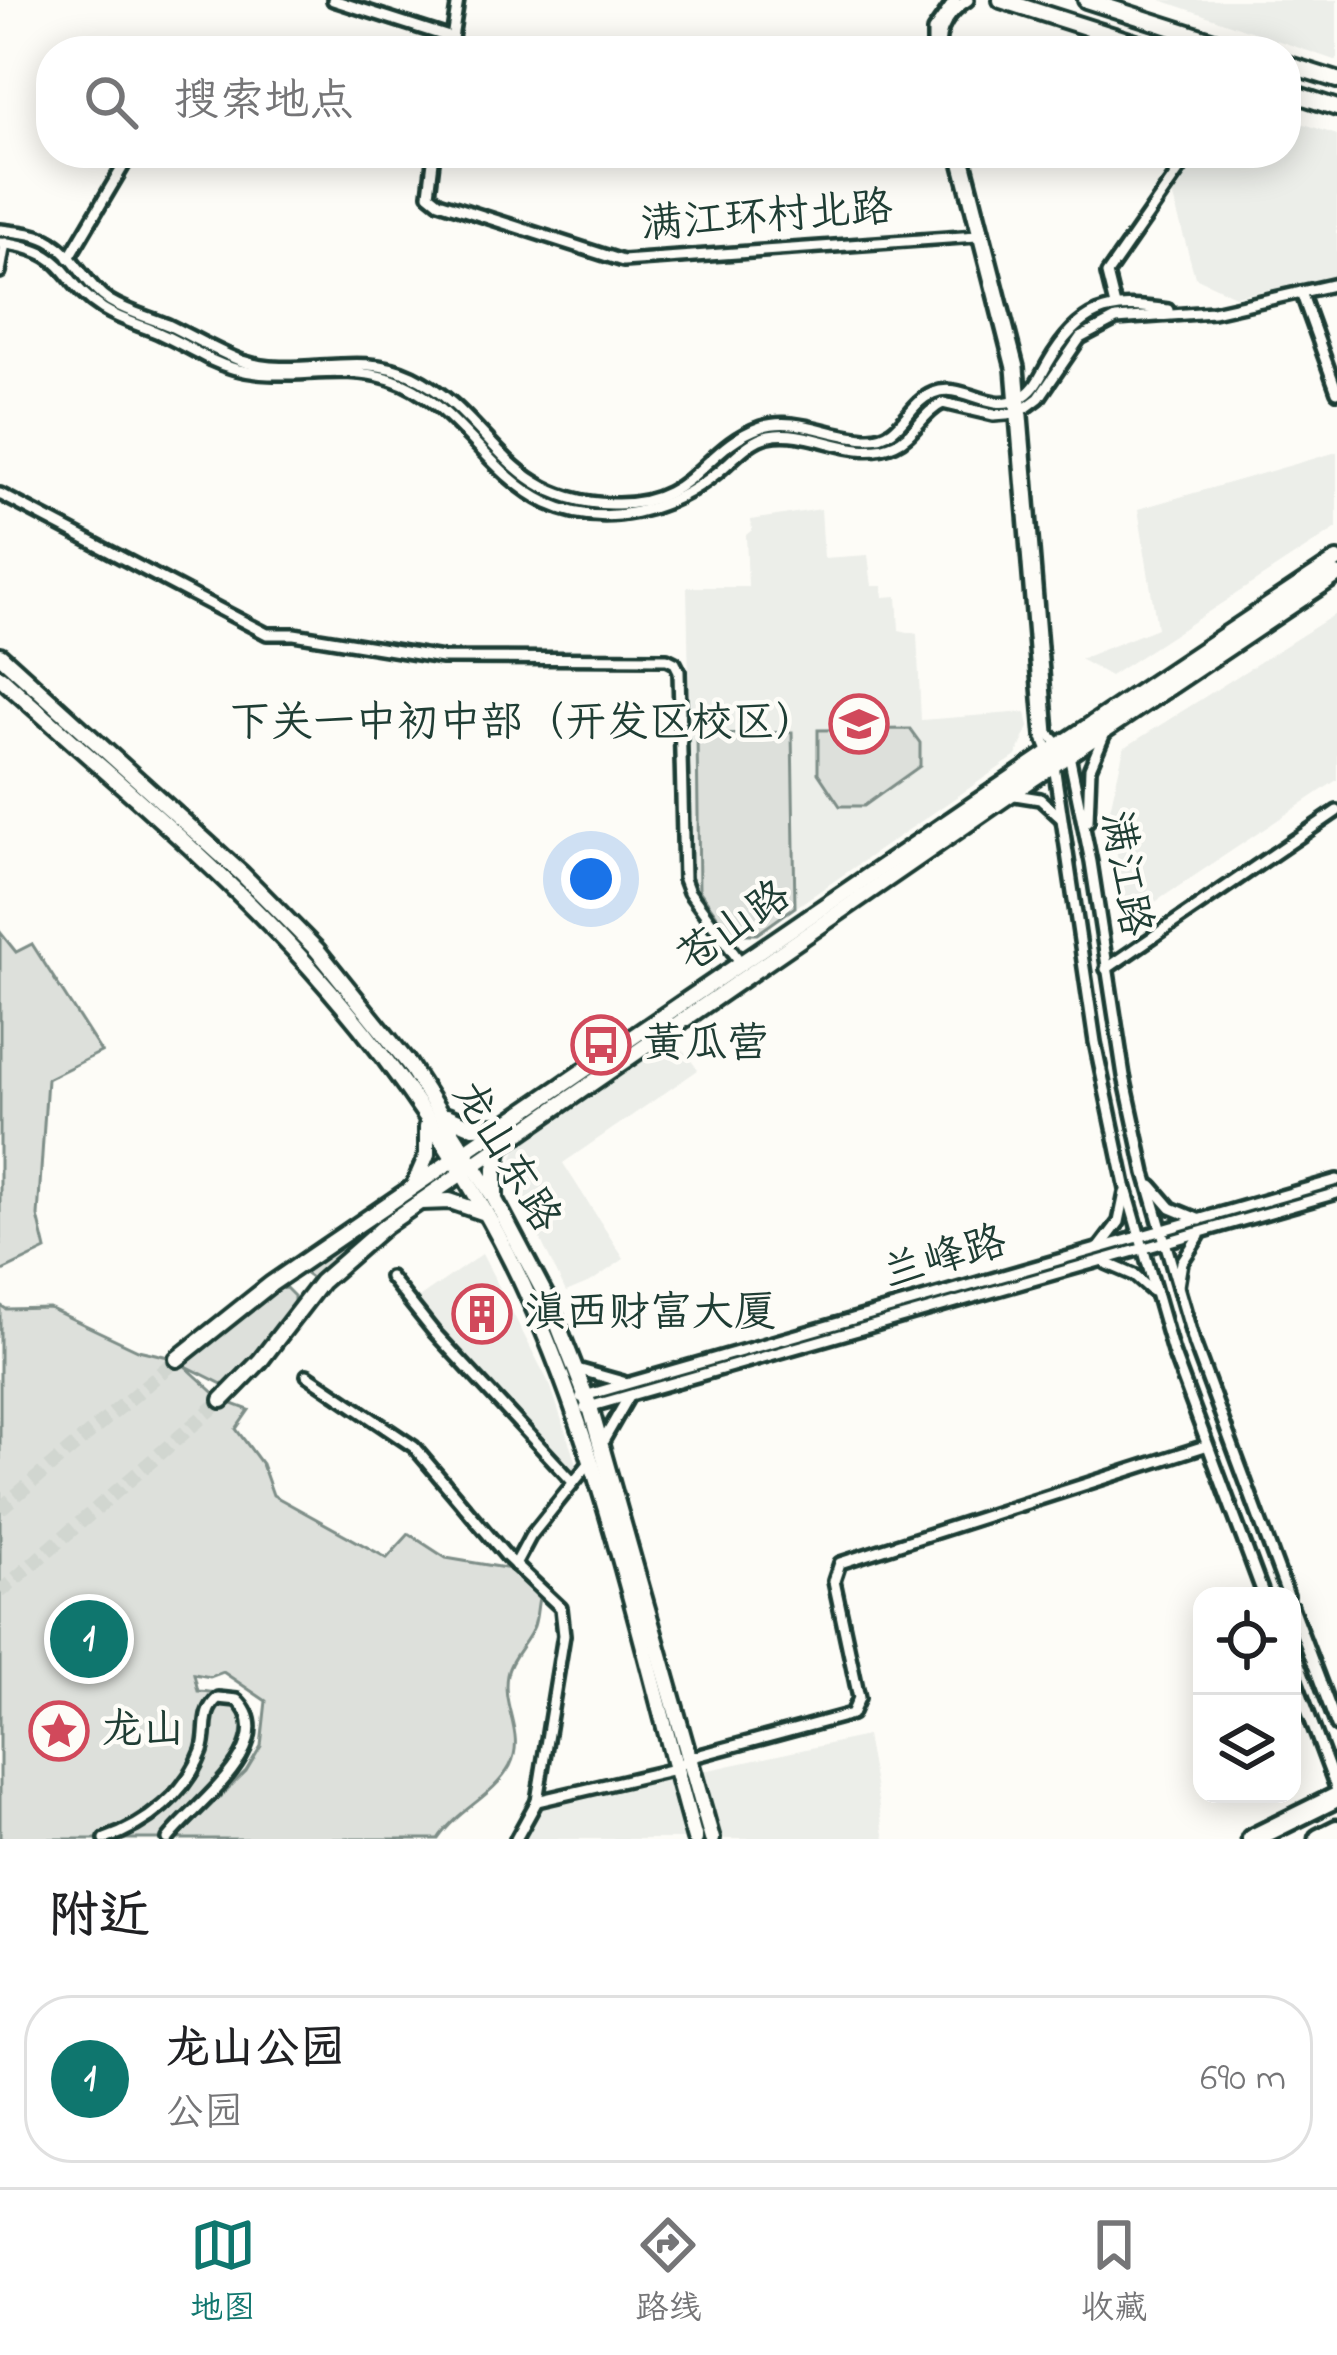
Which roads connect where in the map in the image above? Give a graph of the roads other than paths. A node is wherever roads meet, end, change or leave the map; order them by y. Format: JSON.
{"nodes":[{"id":1,"x":333,"y":0,"type":"edge"},
{"id":2,"x":458,"y":0,"type":"edge"},
{"id":3,"x":939,"y":0,"type":"edge"},
{"id":4,"x":955,"y":0,"type":"edge"},
{"id":5,"x":968,"y":0,"type":"edge"},
{"id":6,"x":1001,"y":0,"type":"edge"},
{"id":7,"x":1086,"y":0,"type":"edge"},
{"id":8,"x":940,"y":21,"type":"junction"},
{"id":9,"x":446,"y":36,"type":"edge"},
{"id":10,"x":452,"y":36,"type":"edge"},
{"id":11,"x":933,"y":36,"type":"edge"},
{"id":12,"x":939,"y":36,"type":"edge"},
{"id":13,"x":1114,"y":36,"type":"edge"},
{"id":14,"x":1199,"y":36,"type":"edge"},
{"id":15,"x":1301,"y":69,"type":"edge"},
{"id":16,"x":1337,"y":80,"type":"edge"},
{"id":17,"x":1301,"y":96,"type":"edge"},
{"id":18,"x":1337,"y":107,"type":"edge"},
{"id":19,"x":122,"y":168,"type":"edge"},
{"id":20,"x":432,"y":168,"type":"edge"},
{"id":21,"x":963,"y":168,"type":"edge"},
{"id":22,"x":964,"y":168,"type":"edge"},
{"id":23,"x":1181,"y":168,"type":"edge"},
{"id":24,"x":0,"y":230,"type":"edge"},
{"id":25,"x":977,"y":236,"type":"junction"},
{"id":26,"x":2,"y":243,"type":"edge"},
{"id":27,"x":69,"y":258,"type":"junction"},
{"id":28,"x":0,"y":272,"type":"edge"},
{"id":29,"x":1337,"y":284,"type":"edge"},
{"id":30,"x":1301,"y":292,"type":"junction"},
{"id":31,"x":1115,"y":306,"type":"junction"},
{"id":32,"x":1185,"y":313,"type":"junction"},
{"id":33,"x":1054,"y":352,"type":"junction"},
{"id":34,"x":1066,"y":358,"type":"junction"},
{"id":35,"x":1337,"y":392,"type":"edge"},
{"id":36,"x":1017,"y":399,"type":"junction"},
{"id":37,"x":1018,"y":413,"type":"junction"},
{"id":38,"x":723,"y":460,"type":"junction"},
{"id":39,"x":0,"y":494,"type":"edge"},
{"id":40,"x":550,"y":498,"type":"junction"},
{"id":41,"x":1337,"y":560,"type":"edge"},
{"id":42,"x":1337,"y":575,"type":"edge"},
{"id":43,"x":0,"y":655,"type":"edge"},
{"id":44,"x":0,"y":677,"type":"edge"},
{"id":45,"x":1111,"y":727,"type":"junction"},
{"id":46,"x":1065,"y":749,"type":"junction"},
{"id":47,"x":1050,"y":759,"type":"junction"},
{"id":48,"x":1010,"y":795,"type":"junction"},
{"id":49,"x":1337,"y":811,"type":"edge"},
{"id":50,"x":1062,"y":820,"type":"junction"},
{"id":51,"x":1091,"y":862,"type":"junction"},
{"id":52,"x":742,"y":963,"type":"junction"},
{"id":53,"x":1106,"y":969,"type":"junction"},
{"id":54,"x":440,"y":1111,"type":"junction"},
{"id":55,"x":424,"y":1115,"type":"junction"},
{"id":56,"x":510,"y":1122,"type":"junction"},
{"id":57,"x":501,"y":1145,"type":"junction"},
{"id":58,"x":463,"y":1163,"type":"junction"},
{"id":59,"x":1145,"y":1173,"type":"junction"},
{"id":60,"x":1123,"y":1176,"type":"junction"},
{"id":61,"x":1337,"y":1180,"type":"edge"},
{"id":62,"x":1337,"y":1193,"type":"edge"},
{"id":63,"x":414,"y":1196,"type":"junction"},
{"id":64,"x":496,"y":1202,"type":"junction"},
{"id":65,"x":484,"y":1213,"type":"junction"},
{"id":66,"x":1201,"y":1227,"type":"junction"},
{"id":67,"x":1139,"y":1238,"type":"junction"},
{"id":68,"x":1163,"y":1238,"type":"junction"},
{"id":69,"x":1143,"y":1250,"type":"junction"},
{"id":70,"x":1099,"y":1256,"type":"junction"},
{"id":71,"x":390,"y":1277,"type":"dead end"},
{"id":72,"x":1178,"y":1291,"type":"junction"},
{"id":73,"x":1156,"y":1295,"type":"junction"},
{"id":74,"x":177,"y":1359,"type":"tunnel mouth"},
{"id":75,"x":577,"y":1369,"type":"junction"},
{"id":76,"x":307,"y":1375,"type":"dead end"},
{"id":77,"x":628,"y":1384,"type":"junction"},
{"id":78,"x":629,"y":1396,"type":"junction"},
{"id":79,"x":222,"y":1400,"type":"tunnel mouth"},
{"id":80,"x":580,"y":1403,"type":"junction"},
{"id":81,"x":602,"y":1443,"type":"junction"},
{"id":82,"x":1205,"y":1445,"type":"junction"},
{"id":83,"x":590,"y":1462,"type":"junction"},
{"id":84,"x":573,"y":1482,"type":"junction"},
{"id":85,"x":515,"y":1565,"type":"junction"},
{"id":86,"x":1260,"y":1587,"type":"edge"},
{"id":87,"x":1285,"y":1587,"type":"edge"},
{"id":88,"x":1301,"y":1631,"type":"edge"},
{"id":89,"x":1300,"y":1695,"type":"edge"},
{"id":90,"x":1337,"y":1726,"type":"edge"},
{"id":91,"x":689,"y":1758,"type":"junction"},
{"id":92,"x":675,"y":1769,"type":"junction"},
{"id":93,"x":1332,"y":1797,"type":"edge"},
{"id":94,"x":537,"y":1801,"type":"junction"},
{"id":95,"x":1331,"y":1835,"type":"edge"},
{"id":96,"x":105,"y":1839,"type":"edge"},
{"id":97,"x":168,"y":1839,"type":"edge"},
{"id":98,"x":516,"y":1839,"type":"edge"},
{"id":99,"x":694,"y":1839,"type":"edge"},
{"id":100,"x":712,"y":1839,"type":"edge"},
{"id":101,"x":1252,"y":1839,"type":"edge"}],
"edges":[{"from":1,"to":9,"type":"street"},
{"from":2,"to":10,"type":"street"},
{"from":3,"to":8,"type":"street"},
{"from":4,"to":8,"type":"street"},
{"from":5,"to":12,"type":"street"},
{"from":6,"to":13,"type":"main road"},
{"from":7,"to":14,"type":"main road"},
{"from":8,"to":11,"type":"street"},
{"from":15,"to":16,"type":"main road"},
{"from":17,"to":18,"type":"main road"},
{"from":19,"to":27,"type":"street"},
{"from":20,"to":25,"type":"street","name":"满江环村北路"},
{"from":21,"to":25,"type":"street","name":"满江路"},
{"from":22,"to":36,"type":"street","name":"满江路"},
{"from":23,"to":31,"type":"street"},
{"from":24,"to":27,"type":"street"},
{"from":25,"to":36,"type":"street","name":"满江路"},
{"from":26,"to":28,"type":"street"},
{"from":26,"to":40,"type":"street"},
{"from":27,"to":40,"type":"street"},
{"from":29,"to":30,"type":"street"},
{"from":30,"to":32,"type":"street"},
{"from":30,"to":35,"type":"street"},
{"from":31,"to":32,"type":"street"},
{"from":31,"to":33,"type":"street"},
{"from":32,"to":34,"type":"street"},
{"from":33,"to":34,"type":"street"},
{"from":33,"to":36,"type":"street"},
{"from":34,"to":37,"type":"street"},
{"from":36,"to":37,"type":"street","name":"满江路"},
{"from":36,"to":38,"type":"street"},
{"from":37,"to":38,"type":"street"},
{"from":37,"to":46,"type":"street","name":"满江路"},
{"from":37,"to":47,"type":"street","name":"满江路"},
{"from":38,"to":40,"type":"street"},
{"from":39,"to":52,"type":"street"},
{"from":41,"to":46,"type":"main road","name":"苍山路"},
{"from":42,"to":45,"type":"main road","name":"苍山路"},
{"from":43,"to":54,"type":"main road","name":"龙山东路"},
{"from":44,"to":55,"type":"main road","name":"龙山东路"},
{"from":45,"to":46,"type":"main road","name":"苍山路"},
{"from":45,"to":51,"type":"street"},
{"from":46,"to":47,"type":"main road","name":"苍山路"},
{"from":46,"to":51,"type":"street","name":"满江路"},
{"from":47,"to":48,"type":"main road","name":"苍山路"},
{"from":47,"to":50,"type":"street","name":"满江路"},
{"from":47,"to":52,"type":"main road","name":"苍山路"},
{"from":48,"to":50,"type":"street"},
{"from":48,"to":57,"type":"main road","name":"苍山路"},
{"from":49,"to":53,"type":"street"},
{"from":50,"to":60,"type":"street","name":"满江路"},
{"from":51,"to":53,"type":"street","name":"满江路"},
{"from":52,"to":56,"type":"main road","name":"苍山路"},
{"from":53,"to":59,"type":"street","name":"满江路"},
{"from":54,"to":56,"type":"main road"},
{"from":54,"to":58,"type":"main road","name":"龙山东路"},
{"from":55,"to":58,"type":"main road","name":"龙山东路"},
{"from":55,"to":63,"type":"main road"},
{"from":56,"to":58,"type":"main road","name":"苍山路"},
{"from":57,"to":58,"type":"main road","name":"苍山路"},
{"from":57,"to":64,"type":"main road"},
{"from":58,"to":63,"type":"main road","name":"苍山路"},
{"from":58,"to":64,"type":"main road","name":"龙山东路"},
{"from":58,"to":65,"type":"main road","name":"龙山东路"},
{"from":59,"to":66,"type":"street"},
{"from":59,"to":68,"type":"street","name":"满江路"},
{"from":60,"to":67,"type":"street","name":"满江路"},
{"from":60,"to":70,"type":"street"},
{"from":61,"to":66,"type":"street","name":"兰峰路"},
{"from":62,"to":66,"type":"street","name":"兰峰路"},
{"from":63,"to":65,"type":"main road"},
{"from":63,"to":74,"type":"main road","name":"苍山路"},
{"from":63,"to":79,"type":"main road","name":"苍山路"},
{"from":64,"to":75,"type":"main road","name":"龙山东路"},
{"from":65,"to":80,"type":"main road","name":"龙山东路"},
{"from":66,"to":68,"type":"street","name":"兰峰路"},
{"from":66,"to":72,"type":"street"},
{"from":67,"to":68,"type":"street","name":"兰峰路"},
{"from":67,"to":69,"type":"street","name":"满江路"},
{"from":67,"to":70,"type":"street","name":"兰峰路"},
{"from":68,"to":69,"type":"street","name":"兰峰路"},
{"from":68,"to":72,"type":"street","name":"满江路"},
{"from":69,"to":70,"type":"street","name":"兰峰路"},
{"from":69,"to":73,"type":"street","name":"满江路"},
{"from":70,"to":73,"type":"street"},
{"from":70,"to":77,"type":"street","name":"兰峰路"},
{"from":70,"to":78,"type":"street","name":"兰峰路"},
{"from":71,"to":84,"type":"street"},
{"from":72,"to":87,"type":"street","name":"满江路"},
{"from":73,"to":82,"type":"street","name":"满江路"},
{"from":75,"to":77,"type":"street"},
{"from":75,"to":80,"type":"main road","name":"龙山东路"},
{"from":76,"to":85,"type":"street"},
{"from":77,"to":80,"type":"street","name":"兰峰路"},
{"from":78,"to":80,"type":"street","name":"兰峰路"},
{"from":78,"to":81,"type":"street"},
{"from":80,"to":81,"type":"main road","name":"龙山东路"},
{"from":80,"to":83,"type":"main road","name":"龙山东路"},
{"from":81,"to":91,"type":"main road","name":"龙山东路"},
{"from":82,"to":86,"type":"street","name":"满江路"},
{"from":82,"to":91,"type":"street"},
{"from":83,"to":84,"type":"street"},
{"from":83,"to":92,"type":"main road","name":"龙山东路"},
{"from":84,"to":85,"type":"street"},
{"from":85,"to":94,"type":"street"},
{"from":88,"to":90,"type":"street"},
{"from":89,"to":93,"type":"street"},
{"from":91,"to":92,"type":"street"},
{"from":91,"to":100,"type":"main road","name":"龙山东路"},
{"from":92,"to":94,"type":"street"},
{"from":92,"to":99,"type":"main road","name":"龙山东路"},
{"from":93,"to":95,"type":"main road"},
{"from":93,"to":101,"type":"highway"},
{"from":94,"to":98,"type":"street"},
{"from":96,"to":97,"type":"street"}]}
